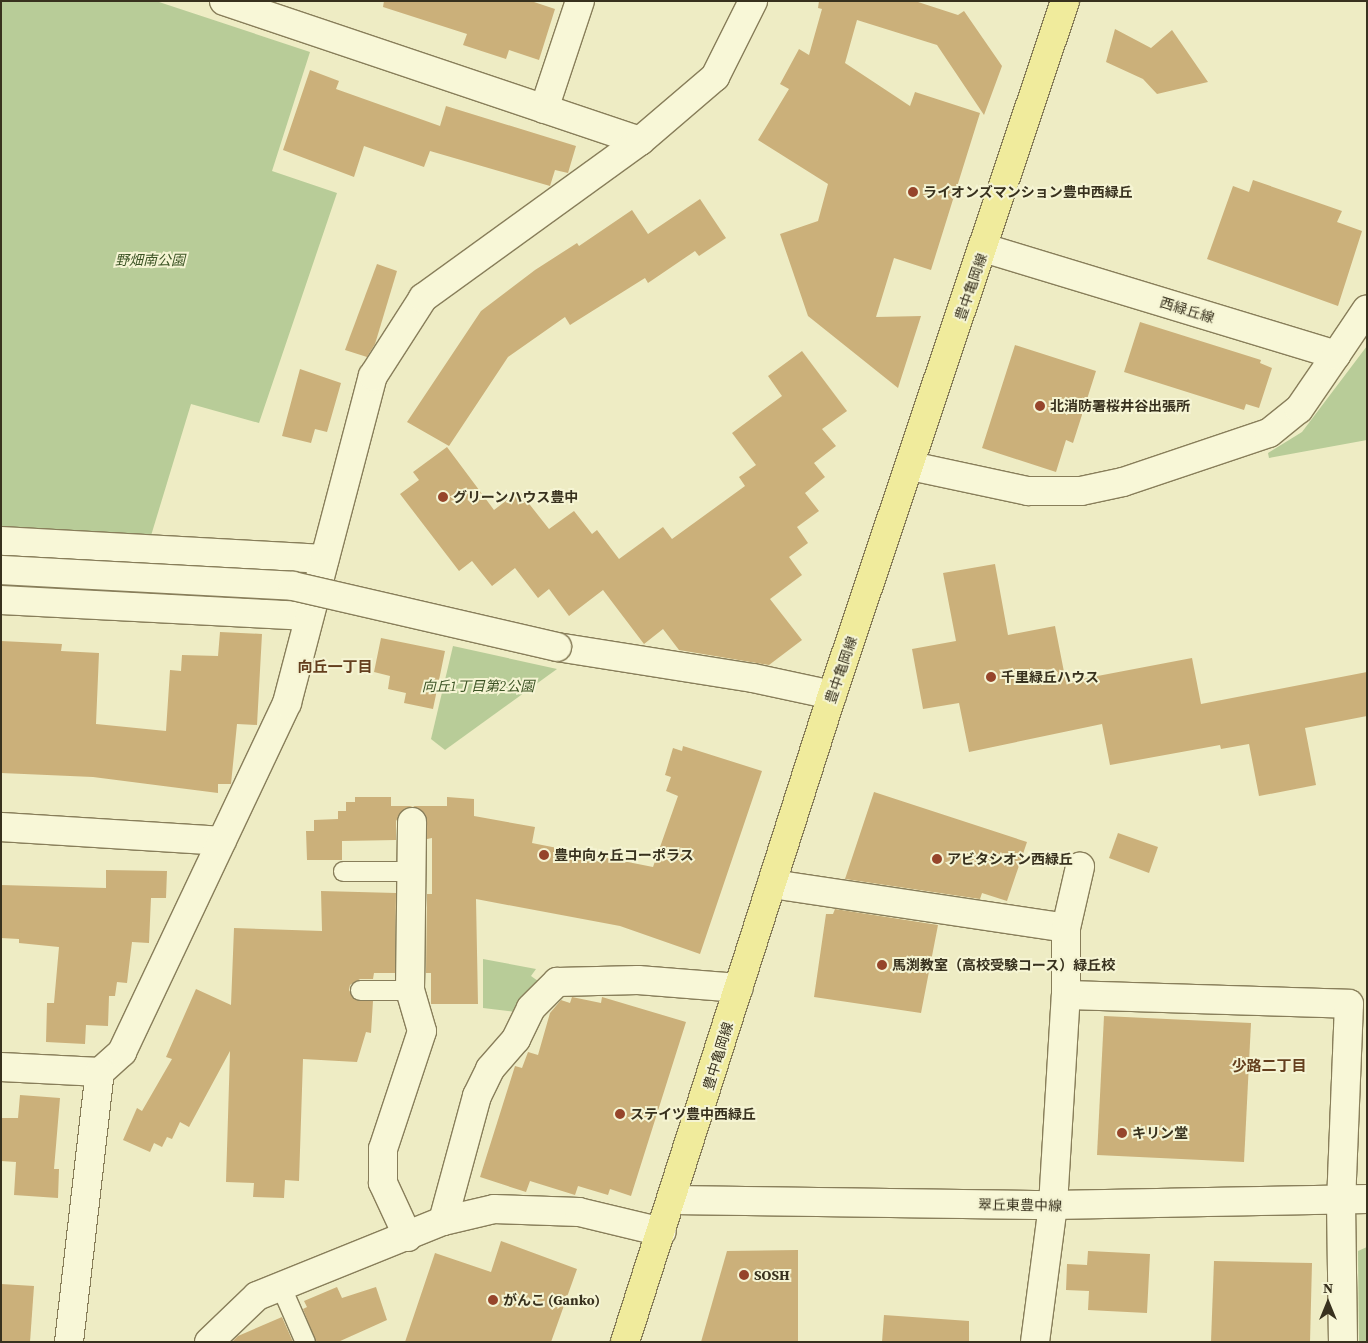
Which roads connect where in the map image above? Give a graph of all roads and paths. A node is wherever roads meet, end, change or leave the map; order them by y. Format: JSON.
{"nodes":[{"id":1,"x":224,"y":1,"type":"edge"},
{"id":2,"x":580,"y":1,"type":"edge"},
{"id":3,"x":753,"y":1,"type":"edge"},
{"id":4,"x":1065,"y":1,"type":"edge"},
{"id":5,"x":544,"y":109,"type":"junction"},
{"id":6,"x":640,"y":141,"type":"junction"},
{"id":7,"x":984,"y":248,"type":"junction"},
{"id":8,"x":1367,"y":309,"type":"edge"},
{"id":9,"x":1336,"y":355,"type":"junction"},
{"id":10,"x":911,"y":466,"type":"junction"},
{"id":11,"x":1,"y":541,"type":"edge"},
{"id":12,"x":324,"y":559,"type":"junction"},
{"id":13,"x":1,"y":570,"type":"edge"},
{"id":14,"x":1,"y":600,"type":"edge"},
{"id":15,"x":309,"y":616,"type":"junction"},
{"id":16,"x":832,"y":695,"type":"junction"},
{"id":17,"x":412,"y":822,"type":"dead end"},
{"id":18,"x":1,"y":827,"type":"edge"},
{"id":19,"x":222,"y":841,"type":"junction"},
{"id":20,"x":1080,"y":867,"type":"dead end"},
{"id":21,"x":343,"y":871,"type":"dead end"},
{"id":22,"x":411,"y":871,"type":"junction"},
{"id":23,"x":772,"y":884,"type":"junction"},
{"id":24,"x":1066,"y":928,"type":"junction"},
{"id":25,"x":739,"y":988,"type":"junction"},
{"id":26,"x":360,"y":990,"type":"dead end"},
{"id":27,"x":410,"y":990,"type":"junction"},
{"id":28,"x":1066,"y":995,"type":"junction"},
{"id":29,"x":1,"y":1066,"type":"edge"},
{"id":30,"x":100,"y":1072,"type":"junction"},
{"id":31,"x":673,"y":1200,"type":"junction"},
{"id":32,"x":1354,"y":1200,"type":"edge"},
{"id":33,"x":1053,"y":1205,"type":"junction"},
{"id":34,"x":443,"y":1221,"type":"junction"},
{"id":35,"x":662,"y":1232,"type":"junction"},
{"id":36,"x":408,"y":1237,"type":"junction"},
{"id":37,"x":281,"y":1287,"type":"junction"},
{"id":38,"x":69,"y":1342,"type":"edge"},
{"id":39,"x":209,"y":1342,"type":"edge"},
{"id":40,"x":305,"y":1342,"type":"edge"},
{"id":41,"x":625,"y":1342,"type":"edge"},
{"id":42,"x":1035,"y":1342,"type":"edge"},
{"id":43,"x":1343,"y":1342,"type":"edge"}],
"edges":[{"from":1,"to":5,"type":"street"},
{"from":2,"to":5,"type":"street"},
{"from":3,"to":6,"type":"street"},
{"from":4,"to":7,"type":"main road","name":"豊中亀岡線"},
{"from":5,"to":6,"type":"street"},
{"from":6,"to":12,"type":"street"},
{"from":7,"to":9,"type":"street","name":"西緑丘線"},
{"from":7,"to":10,"type":"main road","name":"豊中亀岡線"},
{"from":8,"to":9,"type":"street"},
{"from":9,"to":10,"type":"street"},
{"from":10,"to":16,"type":"main road","name":"豊中亀岡線"},
{"from":11,"to":12,"type":"street"},
{"from":12,"to":15,"type":"street"},
{"from":13,"to":16,"type":"street","bridge":true},
{"from":14,"to":15,"type":"street"},
{"from":15,"to":19,"type":"street"},
{"from":16,"to":23,"type":"main road","name":"豊中亀岡線"},
{"from":17,"to":22,"type":"street"},
{"from":18,"to":19,"type":"street"},
{"from":19,"to":30,"type":"street"},
{"from":20,"to":24,"type":"street"},
{"from":21,"to":22,"type":"lane"},
{"from":22,"to":27,"type":"street"},
{"from":23,"to":24,"type":"street"},
{"from":23,"to":25,"type":"main road","name":"豊中亀岡線"},
{"from":24,"to":28,"type":"street"},
{"from":25,"to":31,"type":"main road","name":"豊中亀岡線"},
{"from":25,"to":34,"type":"street"},
{"from":26,"to":27,"type":"lane"},
{"from":27,"to":36,"type":"street"},
{"from":28,"to":32,"type":"street"},
{"from":28,"to":33,"type":"street"},
{"from":29,"to":30,"type":"street"},
{"from":30,"to":38,"type":"street"},
{"from":31,"to":33,"type":"street","name":"翠丘東豊中線"},
{"from":31,"to":35,"type":"main road","name":"豊中亀岡線"},
{"from":32,"to":33,"type":"street","name":"翠丘東豊中線"},
{"from":32,"to":43,"type":"street"},
{"from":33,"to":42,"type":"street"},
{"from":34,"to":35,"type":"street"},
{"from":34,"to":36,"type":"street"},
{"from":35,"to":41,"type":"main road","name":"豊中亀岡線"},
{"from":36,"to":37,"type":"street"},
{"from":37,"to":39,"type":"street"},
{"from":37,"to":40,"type":"lane"}]}
